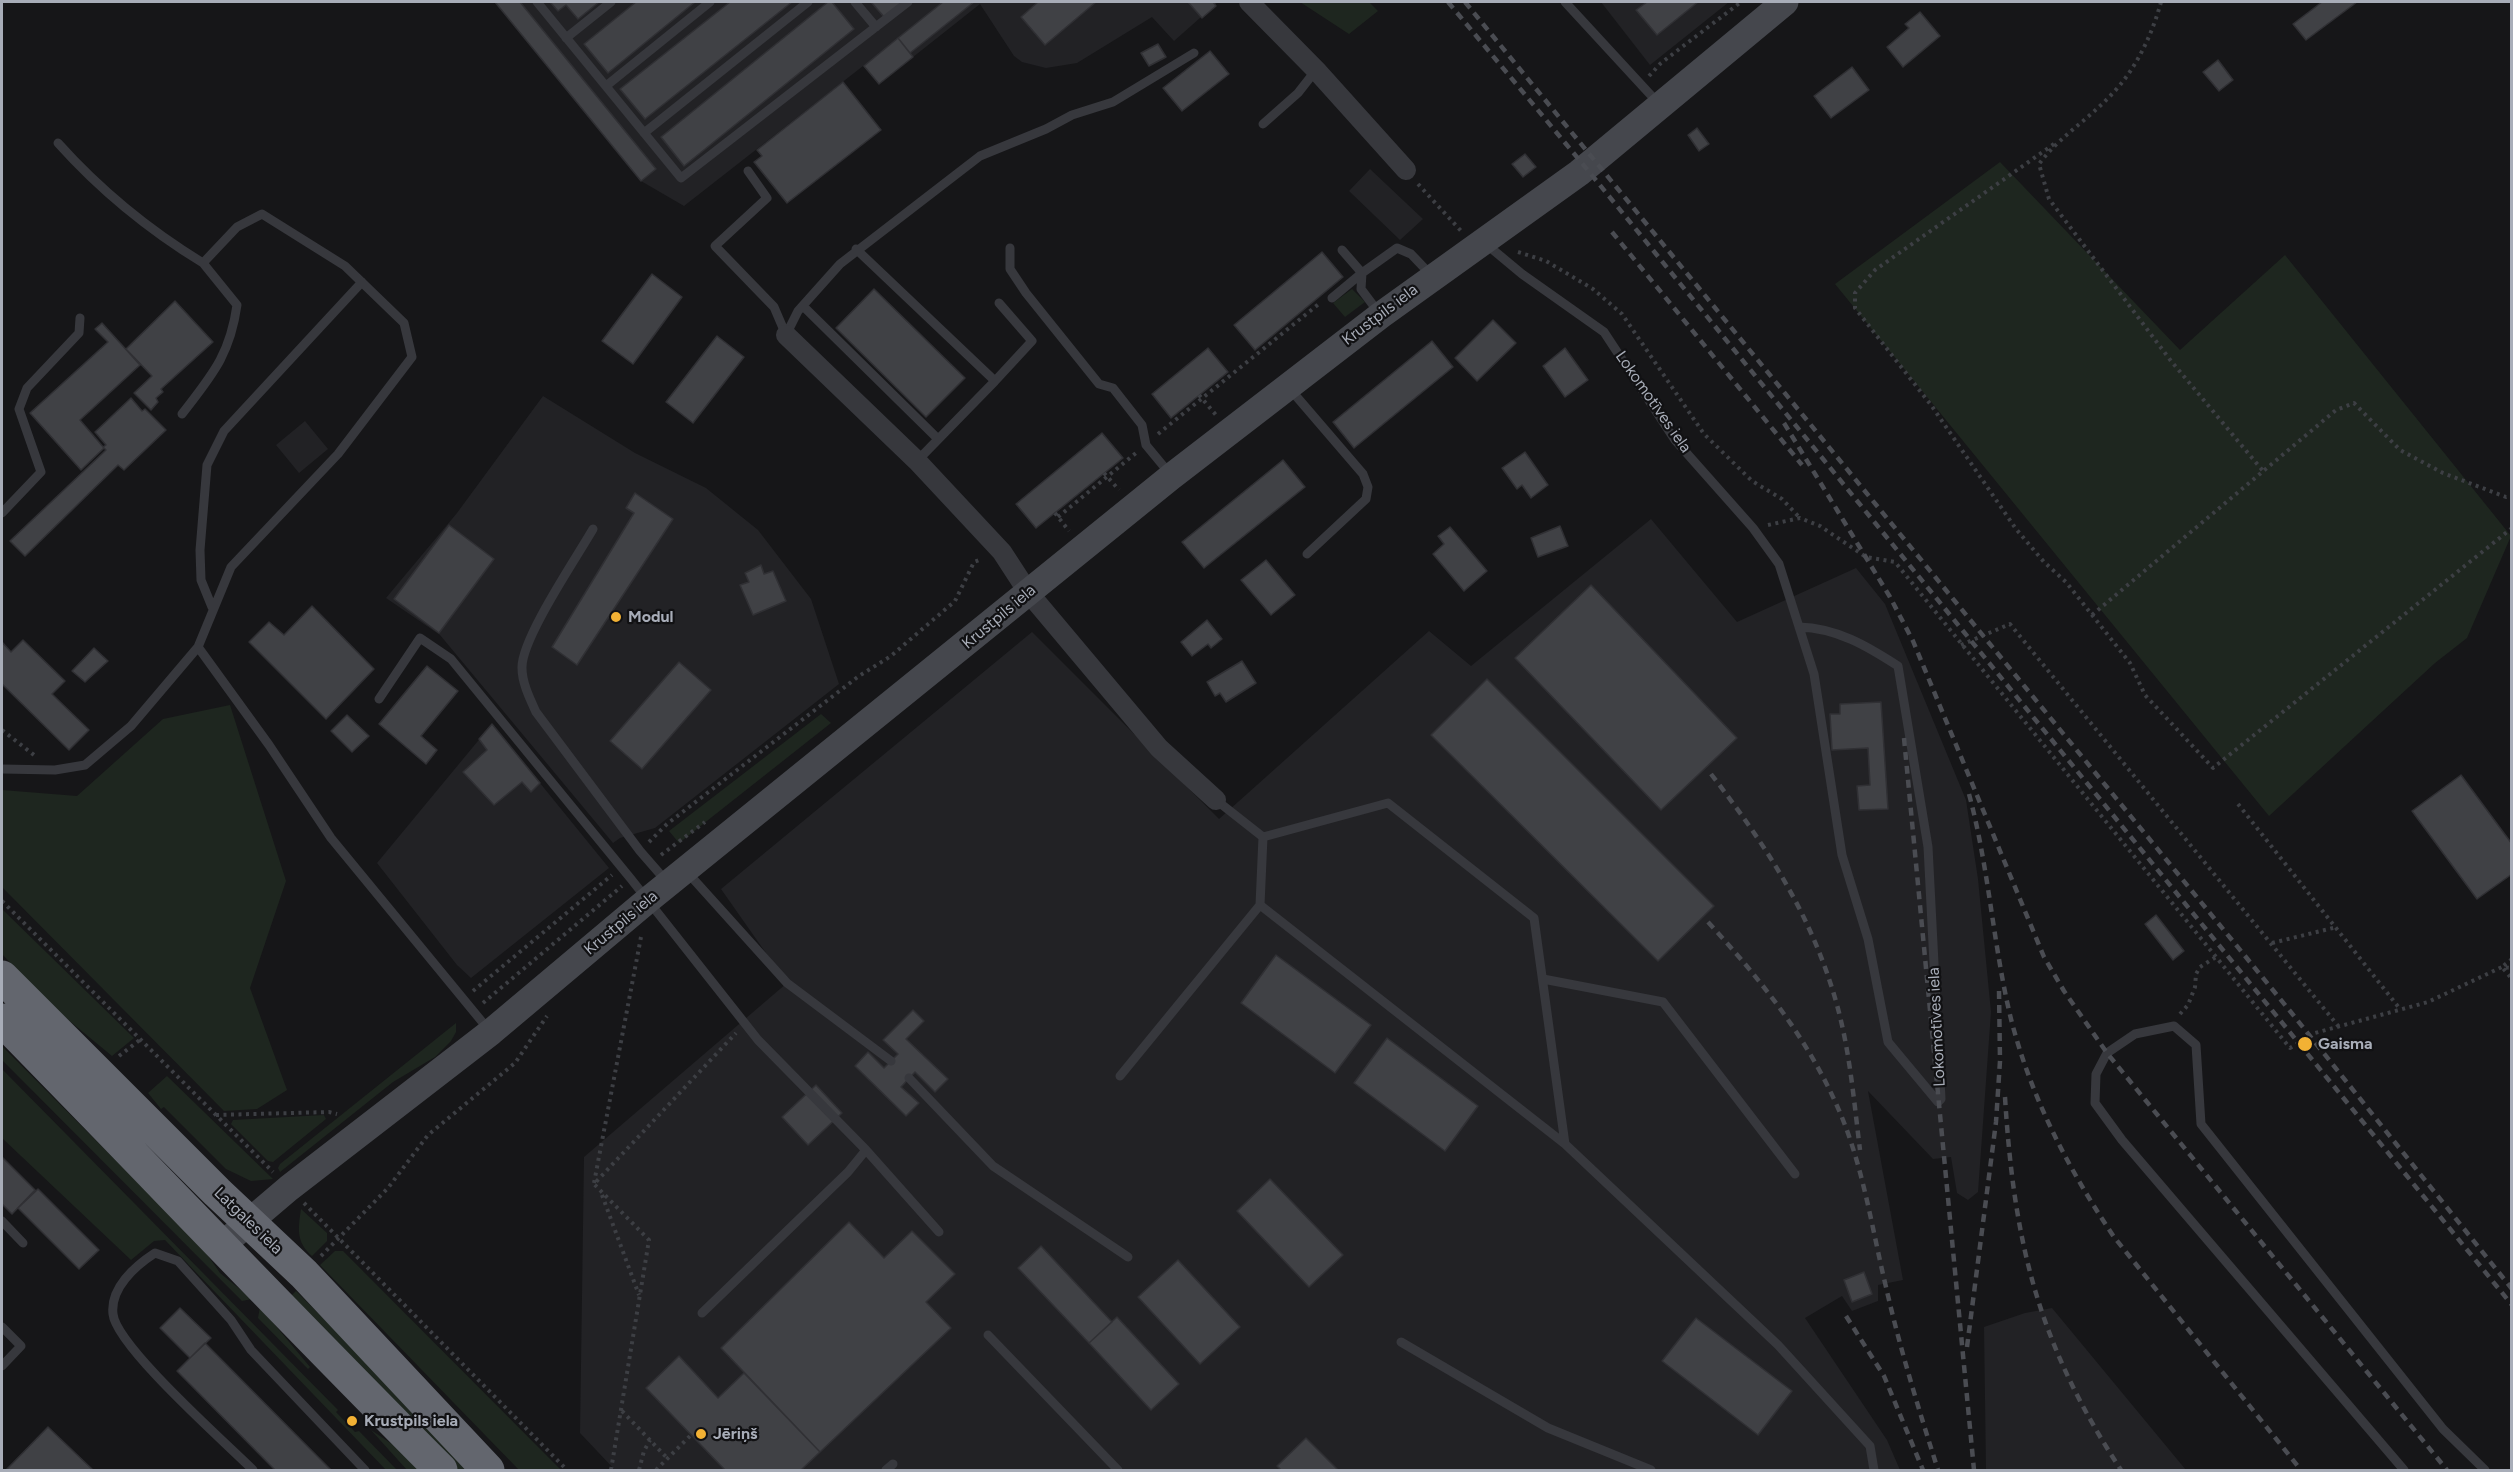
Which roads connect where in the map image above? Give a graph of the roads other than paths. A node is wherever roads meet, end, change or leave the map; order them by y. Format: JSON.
{"nodes":[{"id":1,"x":537,"y":2,"type":"edge"},
{"id":2,"x":611,"y":2,"type":"edge"},
{"id":3,"x":710,"y":2,"type":"edge"},
{"id":4,"x":808,"y":2,"type":"edge"},
{"id":5,"x":855,"y":2,"type":"edge"},
{"id":6,"x":908,"y":2,"type":"edge"},
{"id":7,"x":1249,"y":2,"type":"edge"},
{"id":8,"x":1580,"y":2,"type":"edge"},
{"id":9,"x":1785,"y":2,"type":"edge"},
{"id":10,"x":1569,"y":5,"type":"edge"},
{"id":11,"x":876,"y":27,"type":"junction"},
{"id":12,"x":566,"y":38,"type":"junction"},
{"id":13,"x":1194,"y":53,"type":"dead end"},
{"id":14,"x":1316,"y":70,"type":"junction"},
{"id":15,"x":606,"y":86,"type":"junction"},
{"id":16,"x":1661,"y":106,"type":"junction"},
{"id":17,"x":1263,"y":124,"type":"dead end"},
{"id":18,"x":644,"y":133,"type":"junction"},
{"id":19,"x":58,"y":143,"type":"dead end"},
{"id":20,"x":1406,"y":170,"type":"road end"},
{"id":21,"x":748,"y":171,"type":"dead end"},
{"id":22,"x":1474,"y":237,"type":"junction"},
{"id":23,"x":1010,"y":248,"type":"dead end"},
{"id":24,"x":856,"y":249,"type":"junction"},
{"id":25,"x":1342,"y":250,"type":"dead end"},
{"id":26,"x":203,"y":263,"type":"junction"},
{"id":27,"x":1362,"y":273,"type":"junction"},
{"id":28,"x":1433,"y":277,"type":"junction"},
{"id":29,"x":362,"y":282,"type":"junction"},
{"id":30,"x":1332,"y":298,"type":"road end"},
{"id":31,"x":999,"y":303,"type":"dead end"},
{"id":32,"x":803,"y":306,"type":"junction"},
{"id":33,"x":1381,"y":315,"type":"junction"},
{"id":34,"x":80,"y":318,"type":"dead end"},
{"id":35,"x":786,"y":335,"type":"junction"},
{"id":36,"x":995,"y":381,"type":"junction"},
{"id":37,"x":1286,"y":385,"type":"junction"},
{"id":38,"x":182,"y":414,"type":"dead end"},
{"id":39,"x":938,"y":439,"type":"junction"},
{"id":40,"x":917,"y":461,"type":"junction"},
{"id":41,"x":1172,"y":476,"type":"junction"},
{"id":42,"x":2,"y":513,"type":"edge"},
{"id":43,"x":593,"y":529,"type":"dead end"},
{"id":44,"x":1307,"y":554,"type":"dead end"},
{"id":45,"x":1028,"y":592,"type":"junction"},
{"id":46,"x":212,"y":607,"type":"junction"},
{"id":47,"x":1799,"y":627,"type":"junction"},
{"id":48,"x":198,"y":647,"type":"junction"},
{"id":49,"x":379,"y":699,"type":"dead end"},
{"id":50,"x":2,"y":769,"type":"edge"},
{"id":51,"x":1216,"y":800,"type":"joint"},
{"id":52,"x":1263,"y":837,"type":"junction"},
{"id":53,"x":667,"y":884,"type":"junction"},
{"id":54,"x":1260,"y":905,"type":"junction"},
{"id":55,"x":2,"y":977,"type":"edge"},
{"id":56,"x":1542,"y":979,"type":"junction"},
{"id":57,"x":2,"y":1020,"type":"edge"},
{"id":58,"x":491,"y":1032,"type":"junction"},
{"id":59,"x":891,"y":1061,"type":"dead end"},
{"id":60,"x":1120,"y":1076,"type":"dead end"},
{"id":61,"x":909,"y":1078,"type":"dead end"},
{"id":62,"x":1565,"y":1144,"type":"junction"},
{"id":63,"x":866,"y":1150,"type":"junction"},
{"id":64,"x":1795,"y":1174,"type":"dead end"},
{"id":65,"x":2,"y":1221,"type":"edge"},
{"id":66,"x":248,"y":1222,"type":"junction"},
{"id":67,"x":939,"y":1233,"type":"dead end"},
{"id":68,"x":23,"y":1243,"type":"dead end"},
{"id":69,"x":222,"y":1245,"type":"junction"},
{"id":70,"x":1128,"y":1257,"type":"dead end"},
{"id":71,"x":702,"y":1313,"type":"dead end"},
{"id":72,"x":2,"y":1327,"type":"edge"},
{"id":73,"x":988,"y":1335,"type":"dead end"},
{"id":74,"x":1401,"y":1342,"type":"dead end"},
{"id":75,"x":2,"y":1366,"type":"edge"},
{"id":76,"x":253,"y":1470,"type":"edge"},
{"id":77,"x":365,"y":1470,"type":"edge"},
{"id":78,"x":441,"y":1470,"type":"edge"},
{"id":79,"x":488,"y":1470,"type":"edge"},
{"id":80,"x":1118,"y":1470,"type":"edge"},
{"id":81,"x":1651,"y":1470,"type":"edge"},
{"id":82,"x":1874,"y":1470,"type":"edge"},
{"id":83,"x":2404,"y":1470,"type":"edge"},
{"id":84,"x":2485,"y":1470,"type":"edge"}],
"edges":[{"from":1,"to":12,"type":"lane"},
{"from":2,"to":12,"type":"lane"},
{"from":3,"to":15,"type":"lane"},
{"from":4,"to":18,"type":"lane"},
{"from":5,"to":11,"type":"lane"},
{"from":6,"to":11,"type":"lane"},
{"from":7,"to":14,"type":"street"},
{"from":8,"to":10,"type":"lane"},
{"from":9,"to":16,"type":"street","name":"Krustpils iela"},
{"from":10,"to":16,"type":"lane"},
{"from":11,"to":18,"type":"lane"},
{"from":12,"to":15,"type":"lane"},
{"from":13,"to":24,"type":"lane"},
{"from":14,"to":17,"type":"lane"},
{"from":14,"to":20,"type":"street"},
{"from":15,"to":18,"type":"lane"},
{"from":16,"to":22,"type":"street","name":"Krustpils iela"},
{"from":19,"to":26,"type":"lane"},
{"from":21,"to":35,"type":"lane"},
{"from":22,"to":28,"type":"street","name":"Krustpils iela"},
{"from":22,"to":47,"type":"lane","name":"Lokomotīves iela"},
{"from":23,"to":41,"type":"lane"},
{"from":24,"to":32,"type":"lane"},
{"from":24,"to":36,"type":"lane"},
{"from":25,"to":27,"type":"lane"},
{"from":26,"to":29,"type":"lane"},
{"from":26,"to":38,"type":"lane"},
{"from":27,"to":28,"type":"lane"},
{"from":27,"to":30,"type":"lane"},
{"from":27,"to":33,"type":"lane"},
{"from":28,"to":33,"type":"street","name":"Krustpils iela"},
{"from":29,"to":46,"type":"lane"},
{"from":29,"to":46,"type":"lane"},
{"from":31,"to":36,"type":"lane"},
{"from":32,"to":35,"type":"lane"},
{"from":32,"to":39,"type":"lane"},
{"from":33,"to":37,"type":"street","name":"Krustpils iela"},
{"from":34,"to":42,"type":"lane"},
{"from":35,"to":40,"type":"street"},
{"from":36,"to":39,"type":"lane"},
{"from":37,"to":41,"type":"street","name":"Krustpils iela"},
{"from":37,"to":44,"type":"lane"},
{"from":39,"to":40,"type":"lane"},
{"from":40,"to":45,"type":"street"},
{"from":41,"to":45,"type":"street","name":"Krustpils iela"},
{"from":43,"to":53,"type":"lane"},
{"from":45,"to":51,"type":"street"},
{"from":45,"to":53,"type":"street","name":"Krustpils iela"},
{"from":46,"to":48,"type":"lane"},
{"from":47,"to":47,"type":"lane","name":"Lokomotīves iela"},
{"from":48,"to":50,"type":"lane"},
{"from":48,"to":58,"type":"lane"},
{"from":49,"to":53,"type":"lane"},
{"from":51,"to":52,"type":"lane"},
{"from":52,"to":54,"type":"lane"},
{"from":52,"to":56,"type":"lane"},
{"from":53,"to":58,"type":"street","name":"Krustpils iela"},
{"from":53,"to":59,"type":"lane"},
{"from":53,"to":63,"type":"lane"},
{"from":54,"to":60,"type":"lane"},
{"from":54,"to":62,"type":"lane"},
{"from":55,"to":66,"type":"highway","name":"Latgales iela"},
{"from":56,"to":62,"type":"lane"},
{"from":56,"to":64,"type":"lane"},
{"from":57,"to":69,"type":"highway","name":"Latgales iela"},
{"from":58,"to":66,"type":"street","name":"Krustpils iela"},
{"from":61,"to":70,"type":"lane"},
{"from":62,"to":82,"type":"lane"},
{"from":63,"to":67,"type":"lane"},
{"from":63,"to":71,"type":"lane"},
{"from":65,"to":68,"type":"lane"},
{"from":66,"to":69,"type":"street","name":"Krustpils iela"},
{"from":66,"to":79,"type":"highway","name":"Latgales iela"},
{"from":69,"to":78,"type":"highway","name":"Latgales iela"},
{"from":72,"to":75,"type":"lane"},
{"from":73,"to":80,"type":"lane"},
{"from":74,"to":81,"type":"lane"},
{"from":76,"to":77,"type":"lane"},
{"from":83,"to":84,"type":"lane"}]}
